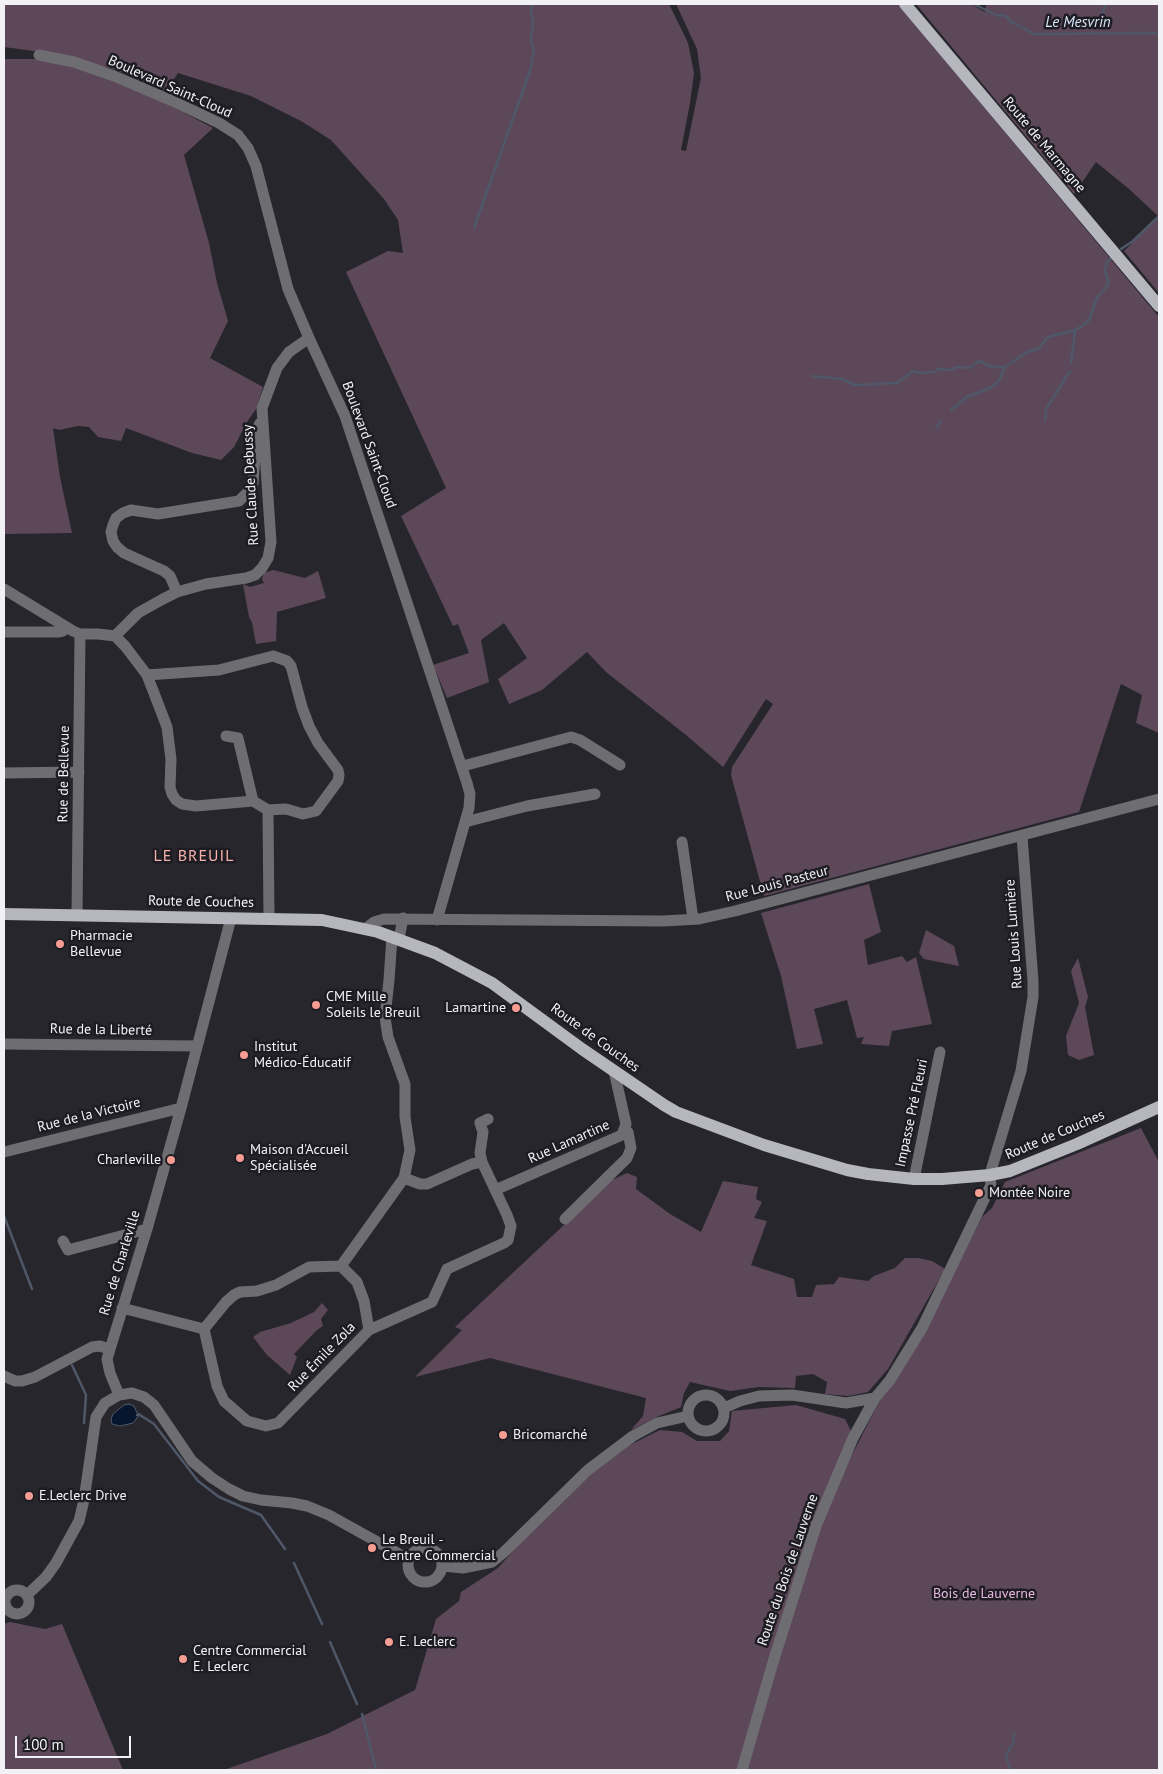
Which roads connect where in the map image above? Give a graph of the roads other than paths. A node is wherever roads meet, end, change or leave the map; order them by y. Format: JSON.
{"nodes":[{"id":1,"x":905,"y":4,"type":"edge"},
{"id":2,"x":39,"y":55,"type":"dead end"},
{"id":3,"x":1159,"y":306,"type":"edge"},
{"id":4,"x":309,"y":338,"type":"junction"},
{"id":5,"x":263,"y":422,"type":"junction"},
{"id":6,"x":4,"y":589,"type":"edge"},
{"id":7,"x":178,"y":592,"type":"junction"},
{"id":8,"x":66,"y":627,"type":"junction"},
{"id":9,"x":4,"y":632,"type":"edge"},
{"id":10,"x":80,"y":634,"type":"junction"},
{"id":11,"x":115,"y":636,"type":"junction"},
{"id":12,"x":147,"y":675,"type":"junction"},
{"id":13,"x":226,"y":736,"type":"dead end"},
{"id":14,"x":463,"y":766,"type":"junction"},
{"id":15,"x":620,"y":766,"type":"dead end"},
{"id":16,"x":79,"y":772,"type":"junction"},
{"id":17,"x":4,"y":773,"type":"edge"},
{"id":18,"x":595,"y":794,"type":"dead end"},
{"id":19,"x":1159,"y":799,"type":"edge"},
{"id":20,"x":253,"y":801,"type":"junction"},
{"id":21,"x":268,"y":810,"type":"junction"},
{"id":22,"x":465,"y":822,"type":"junction"},
{"id":23,"x":1022,"y":836,"type":"junction"},
{"id":24,"x":682,"y":842,"type":"dead end"},
{"id":25,"x":4,"y":914,"type":"edge"},
{"id":26,"x":77,"y":914,"type":"junction"},
{"id":27,"x":231,"y":918,"type":"junction"},
{"id":28,"x":269,"y":918,"type":"junction"},
{"id":29,"x":398,"y":919,"type":"junction"},
{"id":30,"x":693,"y":919,"type":"junction"},
{"id":31,"x":437,"y":920,"type":"junction"},
{"id":32,"x":365,"y":929,"type":"junction"},
{"id":33,"x":378,"y":932,"type":"junction"},
{"id":34,"x":396,"y":938,"type":"junction"},
{"id":35,"x":4,"y":1044,"type":"edge"},
{"id":36,"x":198,"y":1046,"type":"junction"},
{"id":37,"x":940,"y":1052,"type":"dead end"},
{"id":38,"x":614,"y":1071,"type":"junction"},
{"id":39,"x":1159,"y":1107,"type":"edge"},
{"id":40,"x":181,"y":1108,"type":"junction"},
{"id":41,"x":488,"y":1119,"type":"dead end"},
{"id":42,"x":625,"y":1130,"type":"junction"},
{"id":43,"x":4,"y":1152,"type":"edge"},
{"id":44,"x":482,"y":1162,"type":"junction"},
{"id":45,"x":990,"y":1175,"type":"junction"},
{"id":46,"x":404,"y":1178,"type":"junction"},
{"id":47,"x":914,"y":1180,"type":"junction"},
{"id":48,"x":495,"y":1190,"type":"junction"},
{"id":49,"x":565,"y":1219,"type":"dead end"},
{"id":50,"x":147,"y":1229,"type":"junction"},
{"id":51,"x":63,"y":1241,"type":"dead end"},
{"id":52,"x":341,"y":1266,"type":"junction"},
{"id":53,"x":122,"y":1308,"type":"junction"},
{"id":54,"x":204,"y":1330,"type":"junction"},
{"id":55,"x":369,"y":1330,"type":"junction"},
{"id":56,"x":109,"y":1349,"type":"junction"},
{"id":57,"x":4,"y":1376,"type":"edge"},
{"id":58,"x":119,"y":1395,"type":"junction"},
{"id":59,"x":874,"y":1398,"type":"junction"},
{"id":60,"x":724,"y":1408,"type":"junction"},
{"id":61,"x":688,"y":1416,"type":"junction"},
{"id":62,"x":408,"y":1559,"type":"junction"},
{"id":63,"x":443,"y":1566,"type":"junction"},
{"id":64,"x":27,"y":1595,"type":"junction"},
{"id":65,"x":6,"y":1610,"type":"edge"},
{"id":66,"x":742,"y":1770,"type":"edge"}],
"edges":[{"from":1,"to":3,"type":"main road","name":"Route de Marmagne"},
{"from":2,"to":4,"type":"street","name":"Boulevard Saint-Cloud"},
{"from":4,"to":5,"type":"street","name":"Rue Claude Debussy"},
{"from":4,"to":14,"type":"street","name":"Boulevard Saint-Cloud"},
{"from":5,"to":7,"type":"street","name":"Rue Claude Debussy"},
{"from":5,"to":7,"type":"street"},
{"from":6,"to":8,"type":"street"},
{"from":7,"to":11,"type":"street","name":"Rue Claude Debussy"},
{"from":8,"to":9,"type":"street"},
{"from":8,"to":10,"type":"street"},
{"from":10,"to":11,"type":"street"},
{"from":10,"to":16,"type":"street","name":"Rue de Bellevue"},
{"from":11,"to":12,"type":"street"},
{"from":12,"to":20,"type":"street"},
{"from":12,"to":21,"type":"street"},
{"from":13,"to":20,"type":"street"},
{"from":14,"to":15,"type":"street"},
{"from":14,"to":22,"type":"street","name":"Boulevard Saint-Cloud"},
{"from":16,"to":17,"type":"street"},
{"from":16,"to":26,"type":"street","name":"Rue de Bellevue"},
{"from":18,"to":22,"type":"street"},
{"from":19,"to":23,"type":"street","name":"Rue Louis Pasteur"},
{"from":20,"to":21,"type":"street"},
{"from":21,"to":28,"type":"street"},
{"from":22,"to":31,"type":"street","name":"Boulevard Saint-Cloud"},
{"from":23,"to":30,"type":"street","name":"Rue Louis Pasteur"},
{"from":23,"to":45,"type":"street","name":"Rue Louis Lumière"},
{"from":24,"to":30,"type":"street"},
{"from":25,"to":26,"type":"main road","name":"Route de Couches"},
{"from":26,"to":27,"type":"main road","name":"Route de Couches"},
{"from":27,"to":28,"type":"main road","name":"Route de Couches"},
{"from":27,"to":36,"type":"street","name":"Rue de Charleville"},
{"from":28,"to":32,"type":"main road","name":"Route de Couches"},
{"from":29,"to":31,"type":"street","name":"Rue Louis Pasteur"},
{"from":29,"to":32,"type":"street","name":"Rue Louis Pasteur"},
{"from":29,"to":33,"type":"street"},
{"from":29,"to":34,"type":"street"},
{"from":30,"to":31,"type":"street","name":"Rue Louis Pasteur"},
{"from":32,"to":33,"type":"main road","name":"Route de Couches"},
{"from":33,"to":34,"type":"main road","name":"Route de Couches"},
{"from":34,"to":38,"type":"main road","name":"Route de Couches"},
{"from":34,"to":46,"type":"street"},
{"from":35,"to":36,"type":"street","name":"Rue de la Liberté"},
{"from":36,"to":40,"type":"street","name":"Rue de Charleville"},
{"from":37,"to":47,"type":"street","name":"Impasse Pré Fleuri"},
{"from":38,"to":42,"type":"street","name":"Rue Lamartine"},
{"from":38,"to":47,"type":"main road","name":"Route de Couches"},
{"from":39,"to":45,"type":"main road","name":"Route de Couches"},
{"from":40,"to":43,"type":"street","name":"Rue de la Victoire"},
{"from":40,"to":50,"type":"street","name":"Rue de Charleville"},
{"from":41,"to":44,"type":"street","name":"Rue Émile Zola"},
{"from":42,"to":48,"type":"street","name":"Rue Lamartine"},
{"from":42,"to":49,"type":"street"},
{"from":44,"to":46,"type":"street"},
{"from":44,"to":48,"type":"street","name":"Rue Émile Zola"},
{"from":45,"to":47,"type":"main road","name":"Route de Couches"},
{"from":45,"to":59,"type":"street","name":"Route du Bois de Lauverne"},
{"from":46,"to":52,"type":"street"},
{"from":48,"to":55,"type":"street","name":"Rue Émile Zola"},
{"from":50,"to":51,"type":"street"},
{"from":50,"to":53,"type":"street","name":"Rue de Charleville"},
{"from":52,"to":54,"type":"street"},
{"from":52,"to":55,"type":"street"},
{"from":53,"to":54,"type":"street"},
{"from":53,"to":56,"type":"street","name":"Rue de Charleville"},
{"from":54,"to":55,"type":"street","name":"Rue Émile Zola"},
{"from":56,"to":57,"type":"street"},
{"from":56,"to":58,"type":"street","name":"Rue de Charleville"},
{"from":58,"to":62,"type":"street"},
{"from":58,"to":64,"type":"street"},
{"from":59,"to":60,"type":"street"},
{"from":59,"to":66,"type":"street","name":"Route du Bois de Lauverne"},
{"from":60,"to":61,"type":"street"},
{"from":60,"to":61,"type":"street"},
{"from":61,"to":63,"type":"street"},
{"from":62,"to":63,"type":"street"},
{"from":62,"to":63,"type":"street"},
{"from":64,"to":65,"type":"street"},
{"from":64,"to":65,"type":"street"}]}
